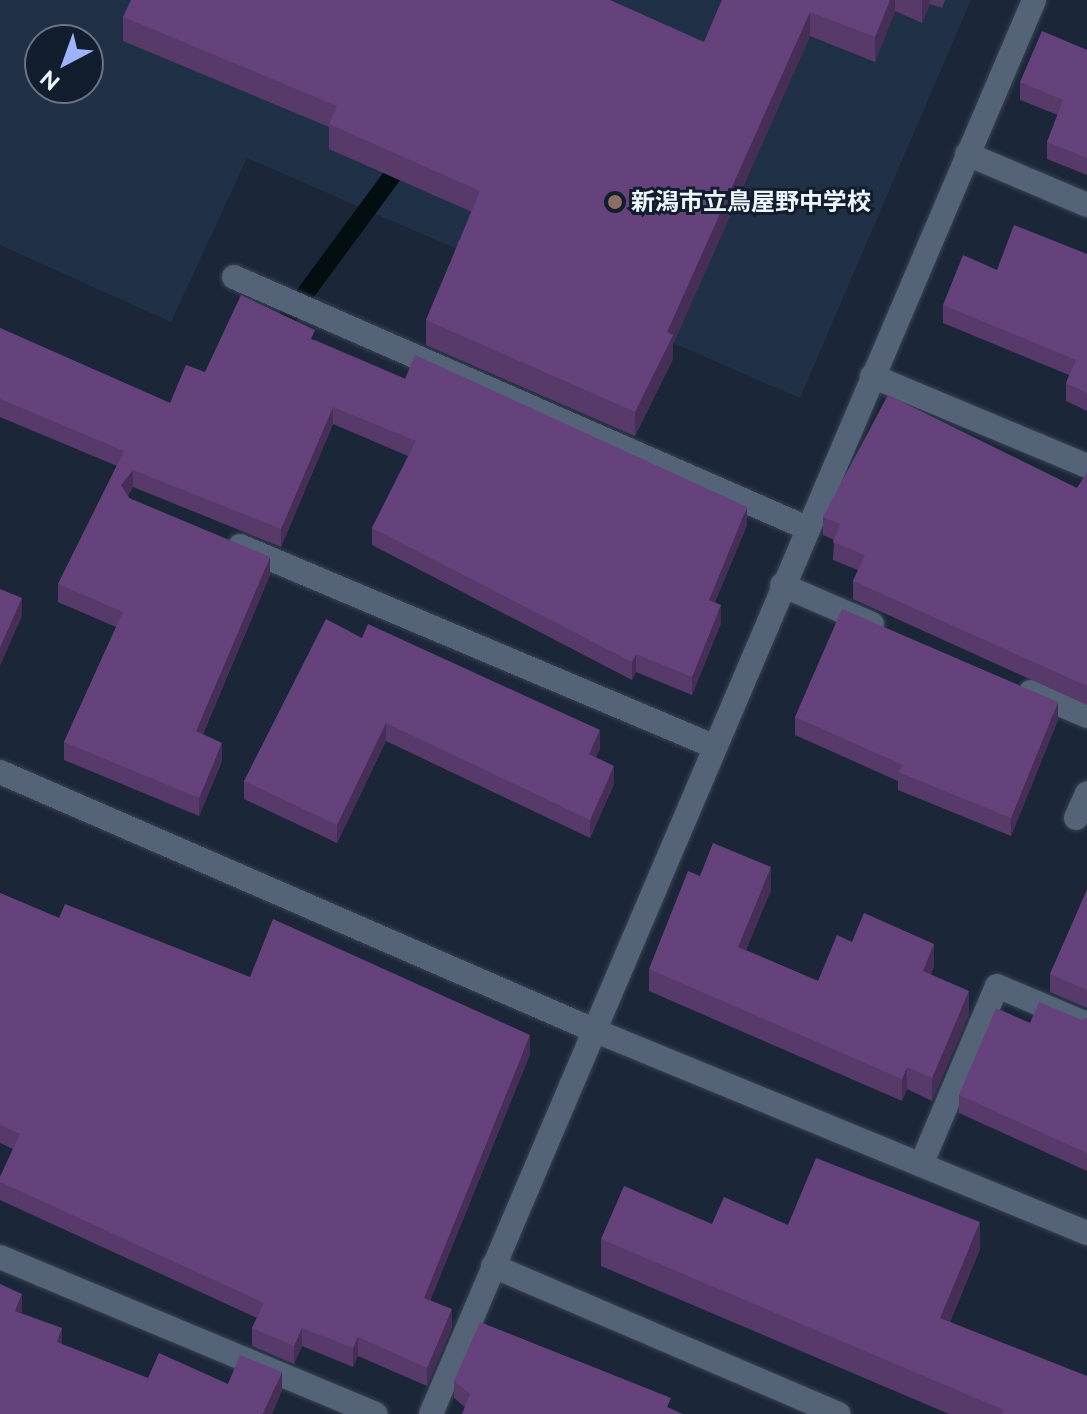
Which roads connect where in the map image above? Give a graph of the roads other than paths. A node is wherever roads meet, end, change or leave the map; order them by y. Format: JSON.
{"nodes":[{"id":1,"x":1034,"y":0,"type":"edge"},
{"id":2,"x":967,"y":154,"type":"junction"},
{"id":3,"x":1087,"y":205,"type":"edge"},
{"id":4,"x":234,"y":277,"type":"dead end"},
{"id":5,"x":872,"y":376,"type":"junction"},
{"id":6,"x":1087,"y":466,"type":"edge"},
{"id":7,"x":807,"y":528,"type":"junction"},
{"id":8,"x":222,"y":539,"type":"edge"},
{"id":9,"x":782,"y":585,"type":"junction"},
{"id":10,"x":898,"y":635,"type":"edge"},
{"id":11,"x":1000,"y":679,"type":"edge"},
{"id":12,"x":1087,"y":716,"type":"edge"},
{"id":13,"x":713,"y":746,"type":"junction"},
{"id":14,"x":0,"y":772,"type":"edge"},
{"id":15,"x":1087,"y":793,"type":"edge"},
{"id":16,"x":1076,"y":818,"type":"dead end"},
{"id":17,"x":1087,"y":1024,"type":"edge"},
{"id":18,"x":591,"y":1029,"type":"junction"},
{"id":19,"x":921,"y":1165,"type":"junction"},
{"id":20,"x":1087,"y":1233,"type":"edge"},
{"id":21,"x":0,"y":1257,"type":"edge"},
{"id":22,"x":493,"y":1266,"type":"junction"},
{"id":23,"x":375,"y":1414,"type":"edge"},
{"id":24,"x":431,"y":1414,"type":"edge"},
{"id":25,"x":839,"y":1414,"type":"edge"}],
"edges":[{"from":1,"to":2,"type":"street"},
{"from":2,"to":3,"type":"street"},
{"from":2,"to":5,"type":"street"},
{"from":4,"to":7,"type":"street"},
{"from":5,"to":6,"type":"street"},
{"from":5,"to":7,"type":"street"},
{"from":7,"to":9,"type":"street"},
{"from":8,"to":13,"type":"street"},
{"from":9,"to":10,"type":"street"},
{"from":9,"to":13,"type":"street"},
{"from":11,"to":12,"type":"street"},
{"from":13,"to":18,"type":"street"},
{"from":14,"to":18,"type":"street"},
{"from":15,"to":16,"type":"street"},
{"from":17,"to":19,"type":"street"},
{"from":18,"to":19,"type":"street"},
{"from":18,"to":22,"type":"street"},
{"from":19,"to":20,"type":"street"},
{"from":21,"to":23,"type":"street"},
{"from":22,"to":24,"type":"street"},
{"from":22,"to":25,"type":"street"}]}
